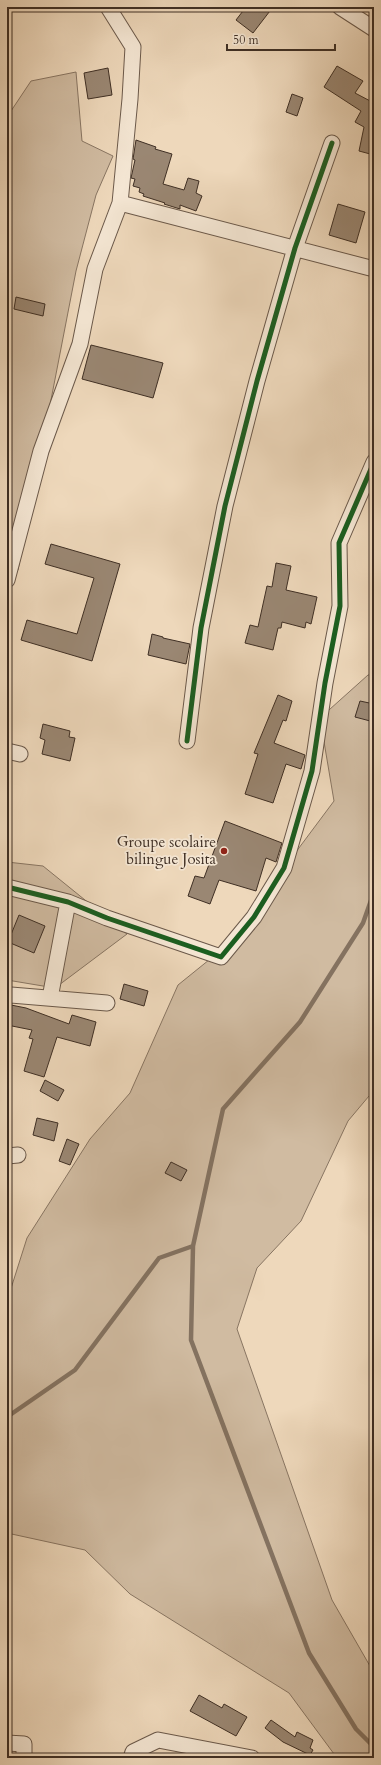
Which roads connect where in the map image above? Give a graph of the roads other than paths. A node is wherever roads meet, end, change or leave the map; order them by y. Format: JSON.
{"nodes":[{"id":1,"x":108,"y":7,"type":"edge"},
{"id":2,"x":340,"y":7,"type":"edge"},
{"id":3,"x":374,"y":29,"type":"edge"},
{"id":4,"x":332,"y":143,"type":"dead end"},
{"id":5,"x":120,"y":203,"type":"junction"},
{"id":6,"x":295,"y":248,"type":"junction"},
{"id":7,"x":374,"y":269,"type":"edge"},
{"id":8,"x":374,"y":462,"type":"edge"},
{"id":9,"x":7,"y":580,"type":"edge"},
{"id":10,"x":187,"y":741,"type":"dead end"},
{"id":11,"x":7,"y":887,"type":"edge"},
{"id":12,"x":68,"y":902,"type":"junction"},
{"id":13,"x":7,"y":996,"type":"edge"},
{"id":14,"x":50,"y":998,"type":"junction"},
{"id":15,"x":107,"y":1003,"type":"dead end"},
{"id":16,"x":7,"y":1743,"type":"edge"},
{"id":17,"x":24,"y":1758,"type":"edge"},
{"id":18,"x":131,"y":1758,"type":"edge"},
{"id":19,"x":252,"y":1758,"type":"edge"}],
"edges":[{"from":1,"to":5,"type":"street"},
{"from":2,"to":3,"type":"street"},
{"from":4,"to":6,"type":"street"},
{"from":5,"to":6,"type":"street"},
{"from":5,"to":9,"type":"street"},
{"from":6,"to":7,"type":"street"},
{"from":6,"to":10,"type":"street"},
{"from":8,"to":12,"type":"street"},
{"from":11,"to":12,"type":"street"},
{"from":12,"to":14,"type":"street"},
{"from":13,"to":14,"type":"street"},
{"from":14,"to":15,"type":"street"},
{"from":16,"to":17,"type":"street"},
{"from":18,"to":19,"type":"street"}]}
